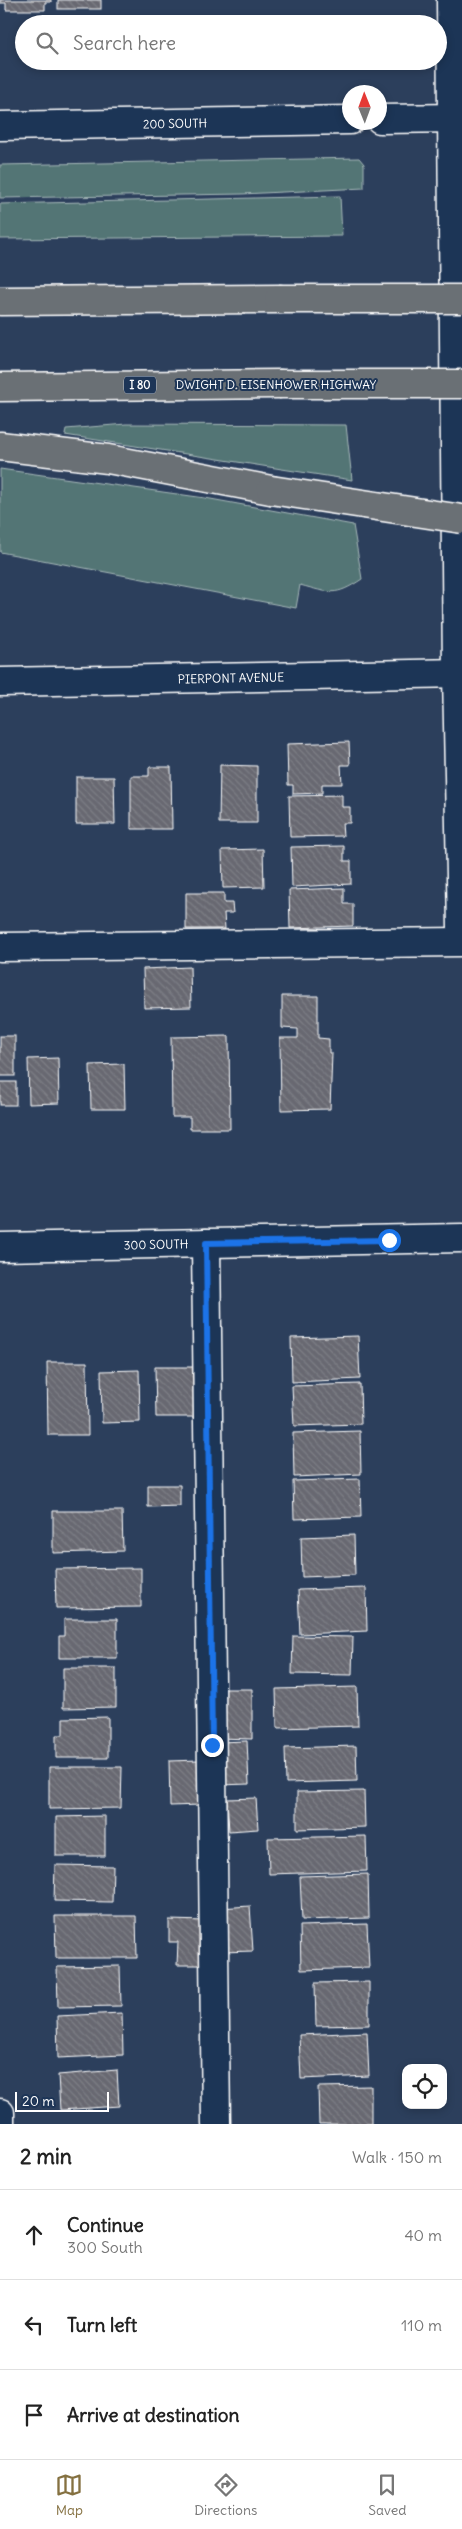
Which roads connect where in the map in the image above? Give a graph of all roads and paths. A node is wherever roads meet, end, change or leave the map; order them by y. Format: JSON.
{"nodes":[{"id":1,"x":451,"y":0,"type":"edge"},
{"id":2,"x":457,"y":118,"type":"edge"},
{"id":3,"x":387,"y":119,"type":"edge"},
{"id":4,"x":342,"y":120,"type":"edge"},
{"id":5,"x":0,"y":126,"type":"edge"},
{"id":6,"x":462,"y":299,"type":"edge"},
{"id":7,"x":0,"y":301,"type":"edge"},
{"id":8,"x":462,"y":384,"type":"edge"},
{"id":9,"x":0,"y":387,"type":"edge"},
{"id":10,"x":0,"y":446,"type":"edge"},
{"id":11,"x":462,"y":519,"type":"edge"},
{"id":12,"x":459,"y":673,"type":"edge"},
{"id":13,"x":0,"y":682,"type":"edge"},
{"id":14,"x":462,"y":927,"type":"edge"},
{"id":15,"x":462,"y":942,"type":"edge"},
{"id":16,"x":0,"y":947,"type":"edge"},
{"id":17,"x":462,"y":1238,"type":"edge"},
{"id":18,"x":206,"y":1243,"type":"junction"},
{"id":19,"x":0,"y":1247,"type":"edge"},
{"id":20,"x":0,"y":2113,"type":"edge"},
{"id":21,"x":0,"y":2124,"type":"edge"},
{"id":22,"x":216,"y":2124,"type":"edge"}],
"edges":[{"from":1,"to":2,"type":"street"},
{"from":2,"to":3,"type":"street"},
{"from":2,"to":12,"type":"street"},
{"from":4,"to":5,"type":"street","name":"200 SOUTH"},
{"from":6,"to":7,"type":"highway","bridge":true},
{"from":8,"to":9,"type":"highway","name":"DWIGHT D. EISENHOWER HIGHWAY","number":"I 80","bridge":true},
{"from":10,"to":11,"type":"highway","bridge":true},
{"from":12,"to":13,"type":"street","name":"PIERPONT AVENUE"},
{"from":12,"to":14,"type":"street"},
{"from":15,"to":16,"type":"street"},
{"from":17,"to":18,"type":"street","name":"300 SOUTH"},
{"from":18,"to":19,"type":"street","name":"300 SOUTH"},
{"from":18,"to":22,"type":"street"},
{"from":20,"to":21,"type":"street"}]}
